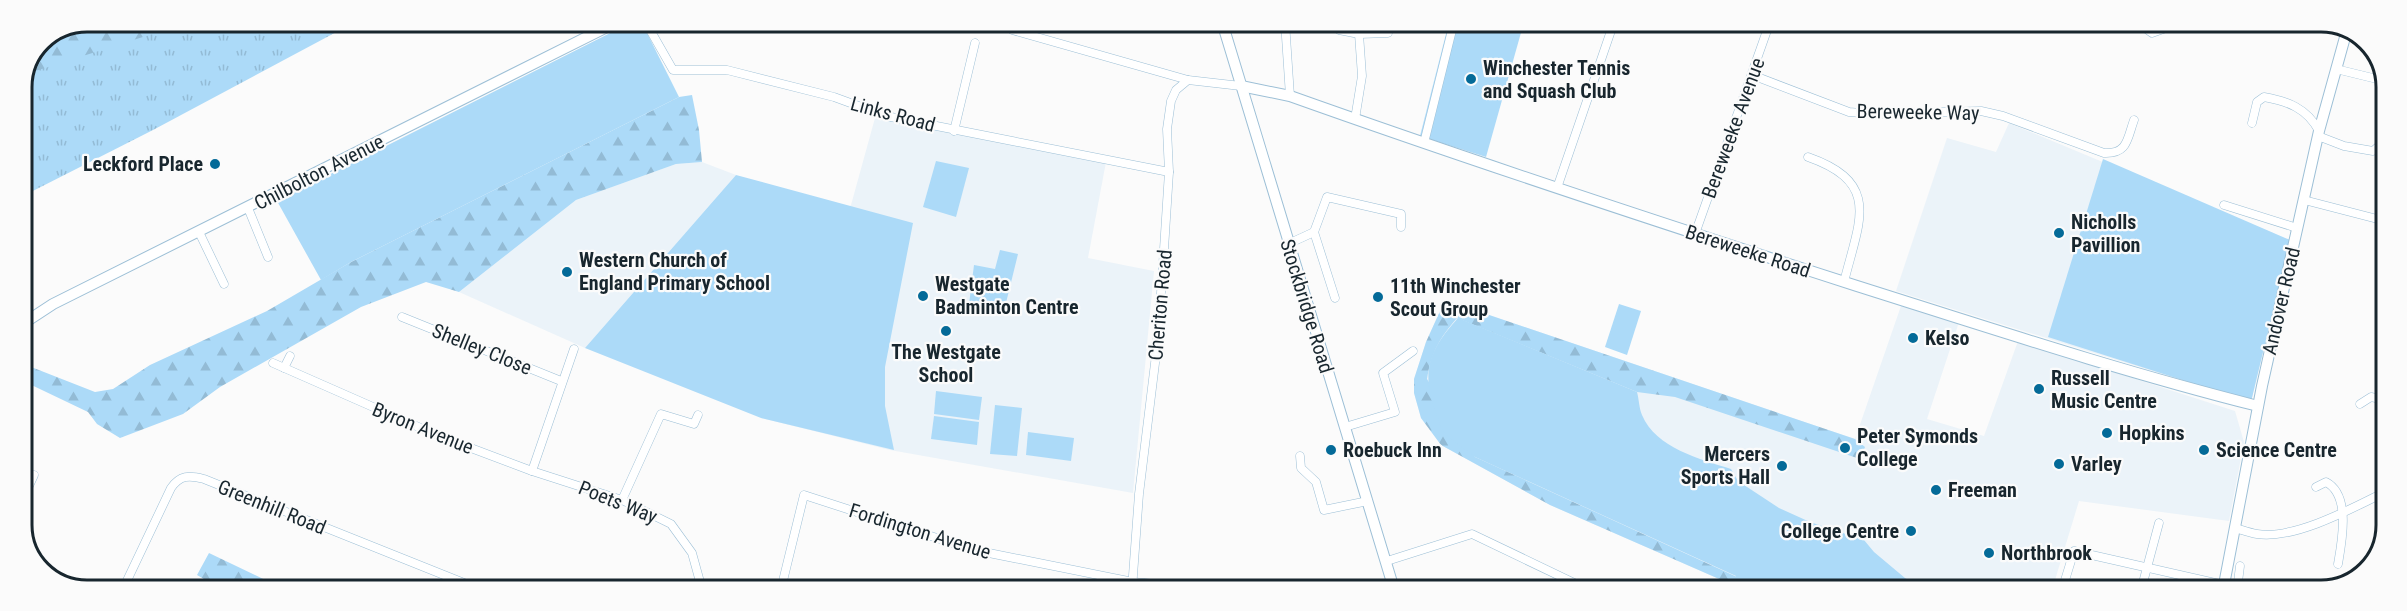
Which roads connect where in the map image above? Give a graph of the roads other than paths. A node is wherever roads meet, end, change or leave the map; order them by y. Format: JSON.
{"nodes":[{"id":1,"x":598,"y":32,"type":"edge"},
{"id":2,"x":651,"y":32,"type":"edge"},
{"id":3,"x":1019,"y":32,"type":"edge"},
{"id":4,"x":1225,"y":32,"type":"edge"},
{"id":5,"x":1287,"y":32,"type":"edge"},
{"id":6,"x":1350,"y":32,"type":"edge"},
{"id":7,"x":1452,"y":32,"type":"edge"},
{"id":8,"x":1611,"y":32,"type":"edge"},
{"id":9,"x":1767,"y":32,"type":"edge"},
{"id":10,"x":1388,"y":33,"type":"dead end"},
{"id":11,"x":1359,"y":34,"type":"junction"},
{"id":12,"x":2345,"y":37,"type":"edge"},
{"id":13,"x":975,"y":43,"type":"dead end"},
{"id":14,"x":2336,"y":69,"type":"junction"},
{"id":15,"x":1752,"y":75,"type":"junction"},
{"id":16,"x":2374,"y":78,"type":"edge"},
{"id":17,"x":1188,"y":80,"type":"junction"},
{"id":18,"x":1241,"y":86,"type":"junction"},
{"id":19,"x":1290,"y":96,"type":"junction"},
{"id":20,"x":1355,"y":119,"type":"junction"},
{"id":21,"x":2134,"y":120,"type":"dead end"},
{"id":22,"x":2252,"y":123,"type":"dead end"},
{"id":23,"x":954,"y":130,"type":"junction"},
{"id":24,"x":2319,"y":133,"type":"junction"},
{"id":25,"x":1424,"y":143,"type":"junction"},
{"id":26,"x":2375,"y":149,"type":"edge"},
{"id":27,"x":1808,"y":157,"type":"dead end"},
{"id":28,"x":1169,"y":172,"type":"junction"},
{"id":29,"x":1557,"y":189,"type":"junction"},
{"id":30,"x":2304,"y":200,"type":"junction"},
{"id":31,"x":2224,"y":205,"type":"dead end"},
{"id":32,"x":248,"y":208,"type":"junction"},
{"id":33,"x":2375,"y":218,"type":"edge"},
{"id":34,"x":1401,"y":227,"type":"dead end"},
{"id":35,"x":2298,"y":228,"type":"junction"},
{"id":36,"x":199,"y":232,"type":"junction"},
{"id":37,"x":1314,"y":232,"type":"junction"},
{"id":38,"x":1695,"y":234,"type":"junction"},
{"id":39,"x":1288,"y":244,"type":"junction"},
{"id":40,"x":268,"y":257,"type":"dead end"},
{"id":41,"x":1844,"y":282,"type":"junction"},
{"id":42,"x":224,"y":284,"type":"dead end"},
{"id":43,"x":1335,"y":298,"type":"dead end"},
{"id":44,"x":32,"y":318,"type":"edge"},
{"id":45,"x":402,"y":318,"type":"dead end"},
{"id":46,"x":574,"y":349,"type":"dead end"},
{"id":47,"x":1413,"y":351,"type":"dead end"},
{"id":48,"x":290,"y":356,"type":"dead end"},
{"id":49,"x":273,"y":363,"type":"dead end"},
{"id":50,"x":284,"y":368,"type":"junction"},
{"id":51,"x":561,"y":381,"type":"junction"},
{"id":52,"x":2376,"y":398,"type":"edge"},
{"id":53,"x":2360,"y":404,"type":"dead end"},
{"id":54,"x":2258,"y":406,"type":"junction"},
{"id":55,"x":698,"y":415,"type":"dead end"},
{"id":56,"x":1345,"y":427,"type":"junction"},
{"id":57,"x":1300,"y":456,"type":"dead end"},
{"id":58,"x":532,"y":471,"type":"junction"},
{"id":59,"x":34,"y":475,"type":"dead end"},
{"id":60,"x":32,"y":479,"type":"edge"},
{"id":61,"x":564,"y":481,"type":"joint"},
{"id":62,"x":2316,"y":487,"type":"dead end"},
{"id":63,"x":2376,"y":497,"type":"edge"},
{"id":64,"x":622,"y":500,"type":"junction"},
{"id":65,"x":1368,"y":501,"type":"junction"},
{"id":66,"x":2341,"y":514,"type":"junction"},
{"id":67,"x":2159,"y":523,"type":"dead end"},
{"id":68,"x":2235,"y":528,"type":"junction"},
{"id":69,"x":1387,"y":561,"type":"junction"},
{"id":70,"x":2338,"y":564,"type":"dead end"},
{"id":71,"x":2240,"y":566,"type":"dead end"},
{"id":72,"x":2147,"y":569,"type":"junction"},
{"id":73,"x":2239,"y":578,"type":"joint"},
{"id":74,"x":128,"y":579,"type":"edge"},
{"id":75,"x":454,"y":579,"type":"edge"},
{"id":76,"x":699,"y":579,"type":"edge"},
{"id":77,"x":783,"y":579,"type":"edge"},
{"id":78,"x":1101,"y":579,"type":"edge"},
{"id":79,"x":1133,"y":579,"type":"edge"},
{"id":80,"x":1391,"y":579,"type":"edge"},
{"id":81,"x":1566,"y":579,"type":"edge"},
{"id":82,"x":2065,"y":579,"type":"edge"},
{"id":83,"x":2144,"y":579,"type":"edge"},
{"id":84,"x":2202,"y":579,"type":"edge"},
{"id":85,"x":2225,"y":579,"type":"edge"},
{"id":86,"x":2236,"y":579,"type":"edge"}],
"edges":[{"from":1,"to":32,"type":"main road","name":"Chilbolton Avenue"},
{"from":2,"to":23,"type":"street","name":"Links Road"},
{"from":3,"to":17,"type":"street"},
{"from":4,"to":18,"type":"main road","name":"Stockbridge Road"},
{"from":5,"to":19,"type":"street"},
{"from":6,"to":11,"type":"street"},
{"from":7,"to":25,"type":"street"},
{"from":8,"to":29,"type":"street"},
{"from":9,"to":15,"type":"street","name":"Bereweeke Avenue"},
{"from":10,"to":11,"type":"street"},
{"from":11,"to":20,"type":"street"},
{"from":12,"to":14,"type":"main road","name":"Andover Road"},
{"from":13,"to":23,"type":"street"},
{"from":14,"to":16,"type":"street"},
{"from":14,"to":24,"type":"main road","name":"Andover Road"},
{"from":15,"to":21,"type":"street","name":"Bereweeke Way"},
{"from":15,"to":38,"type":"street","name":"Bereweeke Avenue"},
{"from":17,"to":18,"type":"street"},
{"from":17,"to":28,"type":"street","name":"Cheriton Road"},
{"from":18,"to":19,"type":"main road","name":"Bereweeke Road"},
{"from":18,"to":39,"type":"main road","name":"Stockbridge Road"},
{"from":19,"to":20,"type":"main road","name":"Bereweeke Road"},
{"from":20,"to":25,"type":"main road","name":"Bereweeke Road"},
{"from":22,"to":24,"type":"street"},
{"from":23,"to":28,"type":"street","name":"Links Road"},
{"from":24,"to":26,"type":"street"},
{"from":24,"to":30,"type":"main road","name":"Andover Road"},
{"from":25,"to":29,"type":"main road","name":"Bereweeke Road"},
{"from":27,"to":41,"type":"street"},
{"from":28,"to":79,"type":"street","name":"Cheriton Road"},
{"from":29,"to":38,"type":"main road","name":"Bereweeke Road"},
{"from":30,"to":33,"type":"street"},
{"from":30,"to":35,"type":"main road","name":"Andover Road"},
{"from":31,"to":35,"type":"street"},
{"from":32,"to":36,"type":"main road","name":"Chilbolton Avenue"},
{"from":32,"to":40,"type":"street"},
{"from":34,"to":37,"type":"street"},
{"from":35,"to":54,"type":"main road","name":"Andover Road"},
{"from":36,"to":42,"type":"street"},
{"from":36,"to":44,"type":"main road","name":"Chilbolton Avenue"},
{"from":37,"to":39,"type":"street"},
{"from":37,"to":43,"type":"street"},
{"from":38,"to":41,"type":"main road","name":"Bereweeke Road"},
{"from":39,"to":56,"type":"main road","name":"Stockbridge Road"},
{"from":41,"to":54,"type":"main road","name":"Bereweeke Road"},
{"from":45,"to":51,"type":"street","name":"Shelley Close"},
{"from":46,"to":51,"type":"street"},
{"from":47,"to":56,"type":"street"},
{"from":48,"to":50,"type":"street"},
{"from":49,"to":50,"type":"street","name":"Byron Avenue"},
{"from":50,"to":58,"type":"street","name":"Byron Avenue"},
{"from":51,"to":58,"type":"street"},
{"from":52,"to":53,"type":"street"},
{"from":54,"to":68,"type":"main road","name":"Andover Road"},
{"from":55,"to":64,"type":"street"},
{"from":56,"to":65,"type":"main road","name":"Stockbridge Road"},
{"from":57,"to":65,"type":"street"},
{"from":58,"to":61,"type":"street","name":"Byron Avenue"},
{"from":59,"to":60,"type":"street"},
{"from":61,"to":64,"type":"street","name":"Poets Way"},
{"from":62,"to":66,"type":"street"},
{"from":63,"to":66,"type":"street"},
{"from":64,"to":76,"type":"street","name":"Poets Way"},
{"from":65,"to":69,"type":"main road","name":"Stockbridge Road"},
{"from":66,"to":68,"type":"street"},
{"from":66,"to":70,"type":"street"},
{"from":67,"to":72,"type":"street"},
{"from":68,"to":85,"type":"main road","name":"Andover Road"},
{"from":69,"to":80,"type":"main road","name":"Stockbridge Road"},
{"from":69,"to":81,"type":"street"},
{"from":71,"to":73,"type":"street"},
{"from":72,"to":82,"type":"street"},
{"from":72,"to":83,"type":"street"},
{"from":72,"to":84,"type":"street"},
{"from":73,"to":86,"type":"street"},
{"from":74,"to":75,"type":"street","name":"Greenhill Road"},
{"from":77,"to":78,"type":"street","name":"Fordington Avenue"}]}
